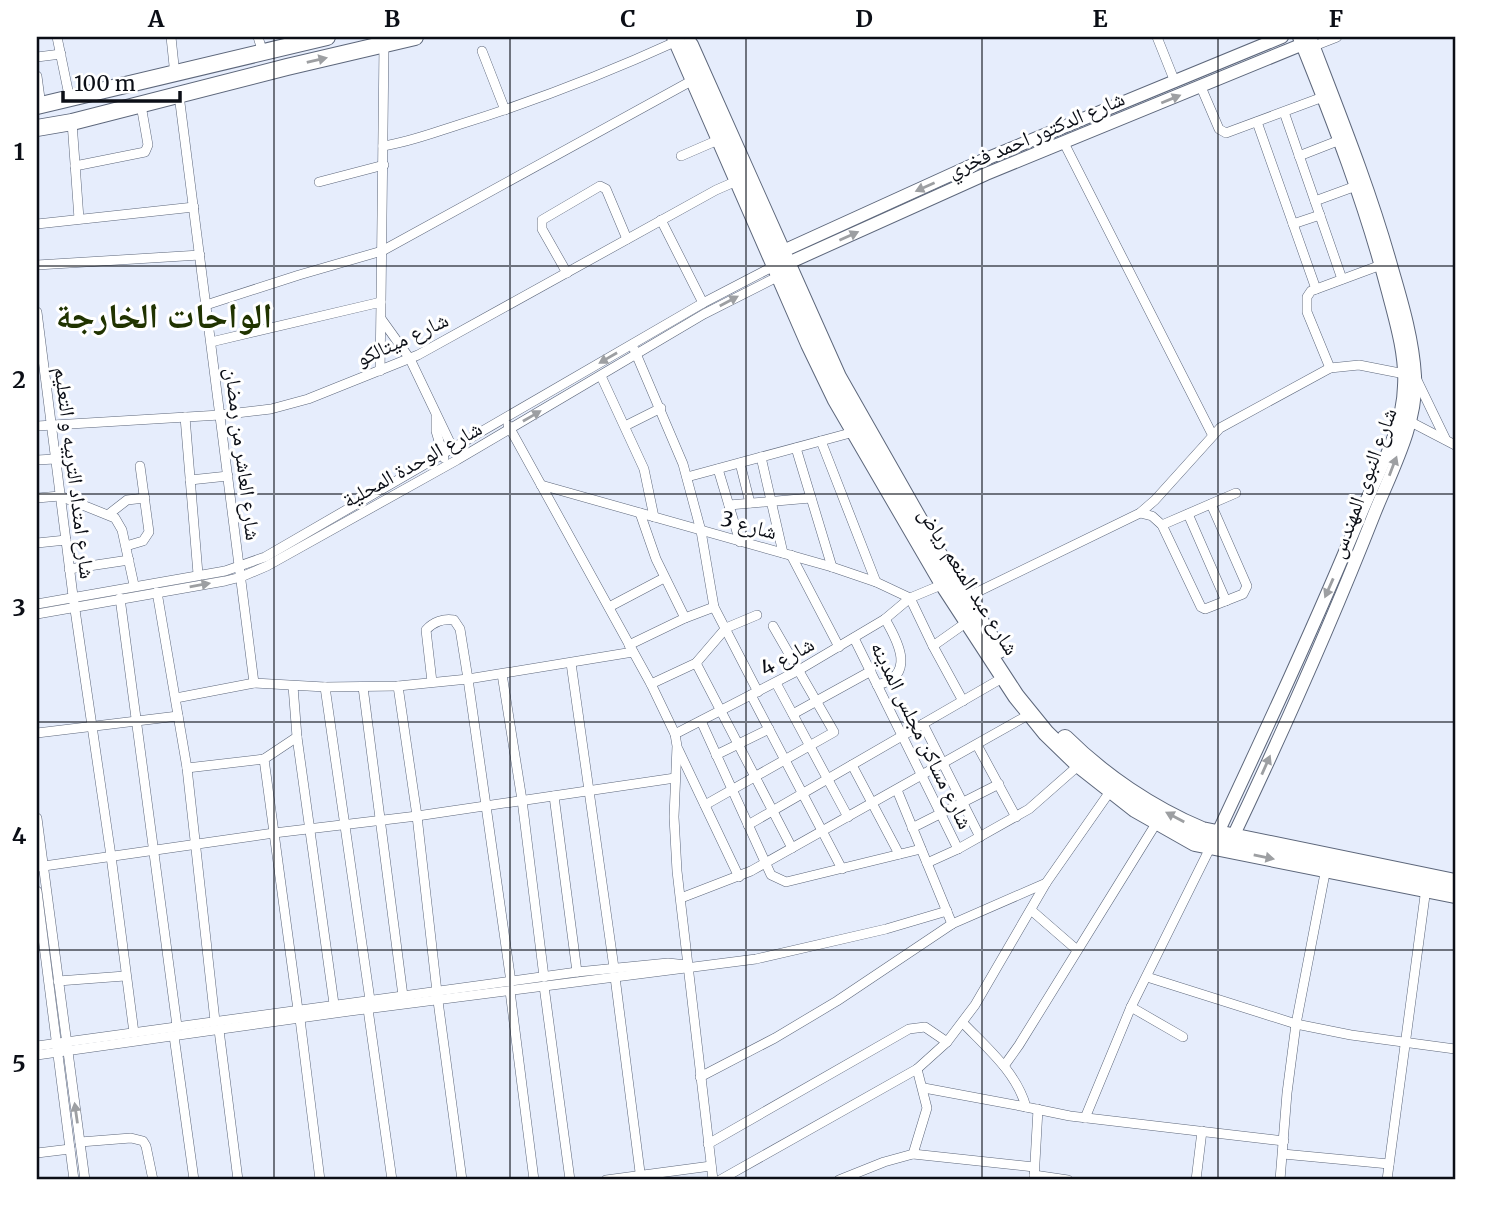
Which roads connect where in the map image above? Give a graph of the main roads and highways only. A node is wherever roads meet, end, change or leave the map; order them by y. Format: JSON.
{"nodes":[{"id":1,"x":327,"y":37,"type":"edge"},
{"id":2,"x":415,"y":37,"type":"edge"},
{"id":3,"x":680,"y":38,"type":"edge"},
{"id":4,"x":260,"y":45,"type":"edge"},
{"id":5,"x":39,"y":106,"type":"edge"},
{"id":6,"x":37,"y":128,"type":"edge"},
{"id":7,"x":742,"y":178,"type":"junction"},
{"id":8,"x":823,"y":360,"type":"junction"},
{"id":9,"x":949,"y":582,"type":"junction"},
{"id":10,"x":1222,"y":842,"type":"junction"},
{"id":11,"x":1375,"y":872,"type":"junction"},
{"id":12,"x":1455,"y":882,"type":"edge"},
{"id":13,"x":1428,"y":883,"type":"junction"},
{"id":14,"x":1455,"y":895,"type":"edge"}],
"edges":[{"from":1,"to":4,"type":"highway"},
{"from":6,"to":2,"type":"highway","one_way":true},
{"from":3,"to":7,"type":"highway","name":"شارع عبد المنعم رياض"},
{"from":3,"to":7,"type":"highway","name":"شارع عبد المنعم رياض"},
{"from":4,"to":5,"type":"highway"},
{"from":7,"to":8,"type":"highway","name":"شارع عبد المنعم رياض"},
{"from":8,"to":9,"type":"highway","name":"شارع عبد المنعم رياض"},
{"from":8,"to":9,"type":"highway","name":"شارع عبد المنعم رياض"},
{"from":10,"to":9,"type":"highway","name":"شارع عبد المنعم رياض","one_way":true},
{"from":9,"to":10,"type":"highway","name":"شارع عبد المنعم رياض"},
{"from":10,"to":11,"type":"highway","name":"شارع عبد المنعم رياض"},
{"from":10,"to":11,"type":"highway","name":"شارع عبد المنعم رياض","one_way":true},
{"from":11,"to":13,"type":"highway","name":"شارع عبد المنعم رياض"},
{"from":12,"to":13,"type":"highway","name":"شارع عبد المنعم رياض"},
{"from":13,"to":14,"type":"highway","name":"شارع عبد المنعم رياض"}]}
